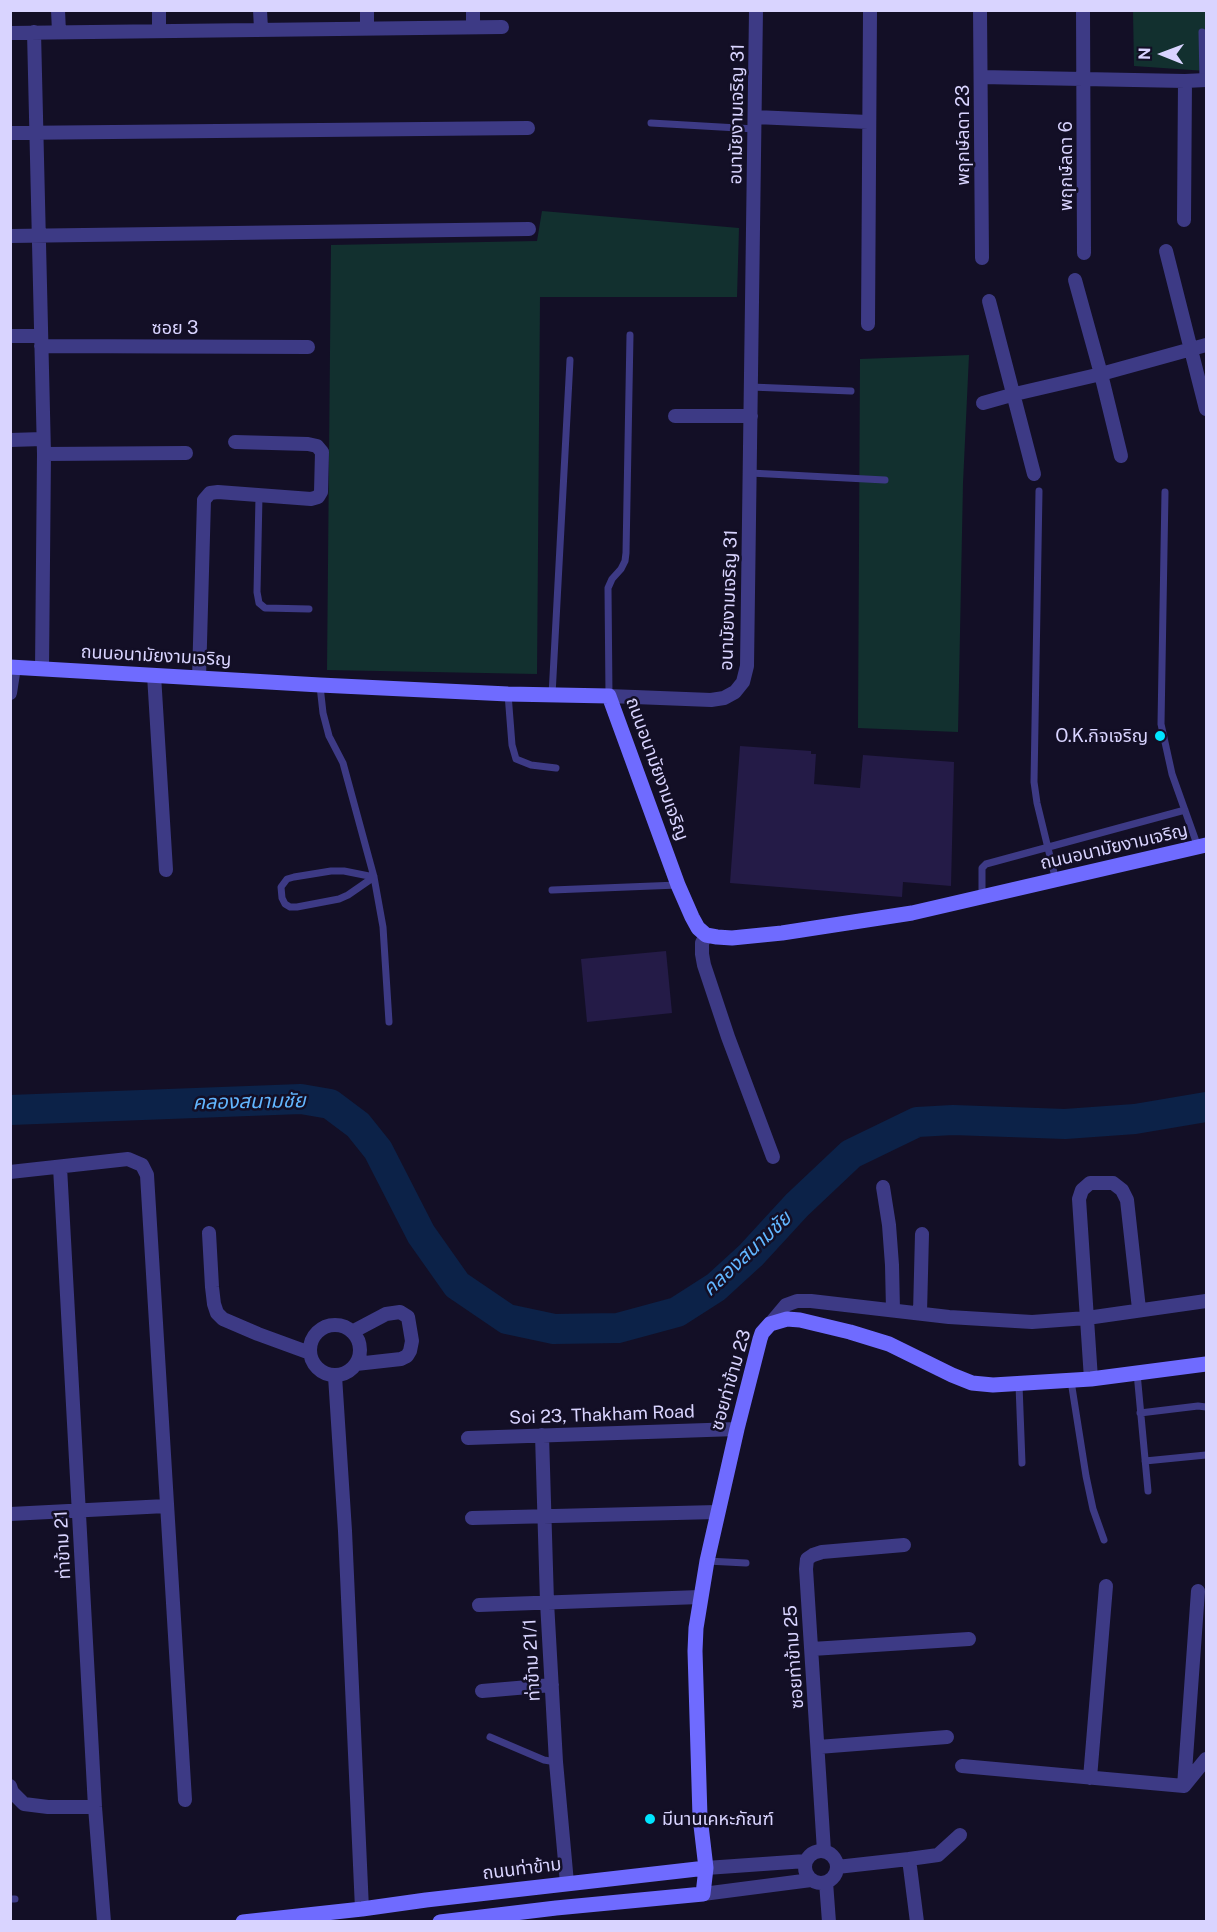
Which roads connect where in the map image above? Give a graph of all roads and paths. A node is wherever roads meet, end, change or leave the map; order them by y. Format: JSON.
{"nodes":[{"id":1,"x":58,"y":10,"type":"edge"},
{"id":2,"x":159,"y":10,"type":"edge"},
{"id":3,"x":260,"y":10,"type":"edge"},
{"id":4,"x":367,"y":10,"type":"edge"},
{"id":5,"x":473,"y":10,"type":"edge"},
{"id":6,"x":756,"y":10,"type":"edge"},
{"id":7,"x":980,"y":10,"type":"edge"},
{"id":8,"x":1083,"y":10,"type":"edge"},
{"id":9,"x":870,"y":12,"type":"dead end"},
{"id":10,"x":474,"y":27,"type":"junction"},
{"id":11,"x":502,"y":27,"type":"dead end"},
{"id":12,"x":367,"y":28,"type":"junction"},
{"id":13,"x":261,"y":29,"type":"junction"},
{"id":14,"x":159,"y":31,"type":"junction"},
{"id":15,"x":34,"y":32,"type":"junction"},
{"id":16,"x":59,"y":32,"type":"junction"},
{"id":17,"x":10,"y":33,"type":"edge"},
{"id":18,"x":1202,"y":33,"type":"dead end"},
{"id":19,"x":981,"y":77,"type":"junction"},
{"id":20,"x":1083,"y":80,"type":"junction"},
{"id":21,"x":1204,"y":80,"type":"edge"},
{"id":22,"x":1185,"y":81,"type":"junction"},
{"id":23,"x":868,"y":122,"type":"junction"},
{"id":24,"x":651,"y":123,"type":"dead end"},
{"id":25,"x":755,"y":123,"type":"junction"},
{"id":26,"x":528,"y":128,"type":"dead end"},
{"id":27,"x":10,"y":133,"type":"edge"},
{"id":28,"x":35,"y":133,"type":"junction"},
{"id":29,"x":1184,"y":220,"type":"dead end"},
{"id":30,"x":529,"y":230,"type":"dead end"},
{"id":31,"x":39,"y":235,"type":"junction"},
{"id":32,"x":10,"y":236,"type":"edge"},
{"id":33,"x":1166,"y":251,"type":"dead end"},
{"id":34,"x":1084,"y":253,"type":"dead end"},
{"id":35,"x":982,"y":258,"type":"dead end"},
{"id":36,"x":1075,"y":280,"type":"dead end"},
{"id":37,"x":989,"y":301,"type":"dead end"},
{"id":38,"x":868,"y":324,"type":"dead end"},
{"id":39,"x":630,"y":335,"type":"dead end"},
{"id":40,"x":10,"y":336,"type":"edge"},
{"id":41,"x":40,"y":341,"type":"junction"},
{"id":42,"x":1206,"y":345,"type":"edge"},
{"id":43,"x":308,"y":347,"type":"dead end"},
{"id":44,"x":1192,"y":349,"type":"junction"},
{"id":45,"x":570,"y":360,"type":"dead end"},
{"id":46,"x":1101,"y":374,"type":"junction"},
{"id":47,"x":751,"y":387,"type":"junction"},
{"id":48,"x":851,"y":391,"type":"dead end"},
{"id":49,"x":1015,"y":394,"type":"junction"},
{"id":50,"x":983,"y":403,"type":"dead end"},
{"id":51,"x":1206,"y":409,"type":"edge"},
{"id":52,"x":675,"y":416,"type":"dead end"},
{"id":53,"x":751,"y":416,"type":"junction"},
{"id":54,"x":43,"y":439,"type":"junction"},
{"id":55,"x":10,"y":440,"type":"edge"},
{"id":56,"x":235,"y":442,"type":"dead end"},
{"id":57,"x":186,"y":453,"type":"dead end"},
{"id":58,"x":44,"y":454,"type":"junction"},
{"id":59,"x":1121,"y":456,"type":"dead end"},
{"id":60,"x":750,"y":473,"type":"junction"},
{"id":61,"x":1034,"y":474,"type":"dead end"},
{"id":62,"x":885,"y":480,"type":"dead end"},
{"id":63,"x":1039,"y":491,"type":"dead end"},
{"id":64,"x":1165,"y":492,"type":"dead end"},
{"id":65,"x":259,"y":496,"type":"junction"},
{"id":66,"x":309,"y":609,"type":"dead end"},
{"id":67,"x":12,"y":667,"type":"edge"},
{"id":68,"x":42,"y":669,"type":"junction"},
{"id":69,"x":154,"y":675,"type":"junction"},
{"id":70,"x":199,"y":678,"type":"junction"},
{"id":71,"x":320,"y":685,"type":"junction"},
{"id":72,"x":10,"y":693,"type":"edge"},
{"id":73,"x":508,"y":694,"type":"junction"},
{"id":74,"x":552,"y":695,"type":"junction"},
{"id":75,"x":609,"y":696,"type":"junction"},
{"id":76,"x":556,"y":768,"type":"dead end"},
{"id":77,"x":1185,"y":810,"type":"junction"},
{"id":78,"x":1048,"y":846,"type":"junction"},
{"id":79,"x":1202,"y":846,"type":"edge"},
{"id":80,"x":166,"y":870,"type":"dead end"},
{"id":81,"x":374,"y":877,"type":"junction"},
{"id":82,"x":1056,"y":881,"type":"junction"},
{"id":83,"x":678,"y":885,"type":"junction"},
{"id":84,"x":552,"y":890,"type":"dead end"},
{"id":85,"x":982,"y":898,"type":"junction"},
{"id":86,"x":706,"y":935,"type":"junction"},
{"id":87,"x":389,"y":1022,"type":"dead end"},
{"id":88,"x":773,"y":1157,"type":"dead end"},
{"id":89,"x":60,"y":1167,"type":"junction"},
{"id":90,"x":10,"y":1172,"type":"edge"},
{"id":91,"x":883,"y":1187,"type":"dead end"},
{"id":92,"x":209,"y":1233,"type":"dead end"},
{"id":93,"x":922,"y":1234,"type":"dead end"},
{"id":94,"x":1206,"y":1301,"type":"edge"},
{"id":95,"x":892,"y":1310,"type":"junction"},
{"id":96,"x":1140,"y":1310,"type":"junction"},
{"id":97,"x":920,"y":1313,"type":"junction"},
{"id":98,"x":1087,"y":1318,"type":"junction"},
{"id":99,"x":770,"y":1324,"type":"junction"},
{"id":100,"x":352,"y":1332,"type":"junction"},
{"id":101,"x":310,"y":1353,"type":"junction"},
{"id":102,"x":356,"y":1364,"type":"junction"},
{"id":103,"x":1206,"y":1364,"type":"edge"},
{"id":104,"x":1137,"y":1373,"type":"junction"},
{"id":105,"x":335,"y":1376,"type":"junction"},
{"id":106,"x":1091,"y":1379,"type":"junction"},
{"id":107,"x":1071,"y":1381,"type":"junction"},
{"id":108,"x":1019,"y":1385,"type":"junction"},
{"id":109,"x":1206,"y":1407,"type":"edge"},
{"id":110,"x":1140,"y":1413,"type":"junction"},
{"id":111,"x":737,"y":1429,"type":"junction"},
{"id":112,"x":542,"y":1435,"type":"junction"},
{"id":113,"x":468,"y":1438,"type":"dead end"},
{"id":114,"x":1206,"y":1455,"type":"edge"},
{"id":115,"x":1145,"y":1461,"type":"junction"},
{"id":116,"x":1022,"y":1463,"type":"dead end"},
{"id":117,"x":1148,"y":1491,"type":"dead end"},
{"id":118,"x":166,"y":1506,"type":"junction"},
{"id":119,"x":79,"y":1511,"type":"junction"},
{"id":120,"x":717,"y":1512,"type":"junction"},
{"id":121,"x":10,"y":1514,"type":"edge"},
{"id":122,"x":544,"y":1516,"type":"junction"},
{"id":123,"x":472,"y":1518,"type":"dead end"},
{"id":124,"x":1104,"y":1540,"type":"dead end"},
{"id":125,"x":904,"y":1545,"type":"dead end"},
{"id":126,"x":707,"y":1561,"type":"junction"},
{"id":127,"x":746,"y":1563,"type":"dead end"},
{"id":128,"x":1106,"y":1586,"type":"dead end"},
{"id":129,"x":1198,"y":1591,"type":"dead end"},
{"id":130,"x":700,"y":1597,"type":"junction"},
{"id":131,"x":547,"y":1602,"type":"junction"},
{"id":132,"x":479,"y":1605,"type":"dead end"},
{"id":133,"x":1200,"y":1636,"type":"edge"},
{"id":134,"x":969,"y":1639,"type":"dead end"},
{"id":135,"x":812,"y":1649,"type":"junction"},
{"id":136,"x":552,"y":1685,"type":"junction"},
{"id":137,"x":482,"y":1691,"type":"dead end"},
{"id":138,"x":490,"y":1737,"type":"dead end"},
{"id":139,"x":947,"y":1737,"type":"dead end"},
{"id":140,"x":818,"y":1747,"type":"junction"},
{"id":141,"x":1206,"y":1759,"type":"edge"},
{"id":142,"x":556,"y":1762,"type":"junction"},
{"id":143,"x":962,"y":1766,"type":"dead end"},
{"id":144,"x":1090,"y":1778,"type":"junction"},
{"id":145,"x":10,"y":1786,"type":"edge"},
{"id":146,"x":1184,"y":1786,"type":"junction"},
{"id":147,"x":185,"y":1800,"type":"dead end"},
{"id":148,"x":95,"y":1807,"type":"junction"},
{"id":149,"x":960,"y":1834,"type":"dead end"},
{"id":150,"x":824,"y":1851,"type":"junction"},
{"id":151,"x":909,"y":1859,"type":"junction"},
{"id":152,"x":806,"y":1861,"type":"junction"},
{"id":153,"x":837,"y":1867,"type":"junction"},
{"id":154,"x":706,"y":1868,"type":"junction"},
{"id":155,"x":811,"y":1880,"type":"junction"},
{"id":156,"x":826,"y":1882,"type":"junction"},
{"id":157,"x":567,"y":1883,"type":"junction"},
{"id":158,"x":704,"y":1894,"type":"junction"},
{"id":159,"x":362,"y":1909,"type":"junction"},
{"id":160,"x":104,"y":1922,"type":"edge"},
{"id":161,"x":243,"y":1922,"type":"edge"},
{"id":162,"x":440,"y":1922,"type":"edge"},
{"id":163,"x":829,"y":1922,"type":"edge"},
{"id":164,"x":917,"y":1922,"type":"edge"}],
"edges":[{"from":1,"to":16,"type":"street"},
{"from":2,"to":14,"type":"street"},
{"from":3,"to":13,"type":"street"},
{"from":4,"to":12,"type":"street"},
{"from":5,"to":10,"type":"street"},
{"from":6,"to":25,"type":"street","name":"อนามัยงามเจริญ 31"},
{"from":7,"to":19,"type":"street","name":"พฤกษ์ลดา 23"},
{"from":8,"to":20,"type":"street","name":"พฤกษ์ลดา 6"},
{"from":9,"to":23,"type":"street"},
{"from":10,"to":11,"type":"street"},
{"from":10,"to":12,"type":"street"},
{"from":12,"to":13,"type":"street"},
{"from":13,"to":14,"type":"street"},
{"from":14,"to":16,"type":"street"},
{"from":15,"to":16,"type":"street"},
{"from":15,"to":17,"type":"street"},
{"from":15,"to":28,"type":"street"},
{"from":18,"to":21,"type":"lane"},
{"from":19,"to":20,"type":"street"},
{"from":19,"to":35,"type":"street","name":"พฤกษ์ลดา 23"},
{"from":20,"to":22,"type":"street"},
{"from":20,"to":34,"type":"street","name":"พฤกษ์ลดา 6"},
{"from":21,"to":22,"type":"street"},
{"from":22,"to":29,"type":"street"},
{"from":23,"to":25,"type":"street"},
{"from":23,"to":38,"type":"street"},
{"from":24,"to":25,"type":"lane"},
{"from":25,"to":47,"type":"street","name":"อนามัยงามเจริญ 31"},
{"from":26,"to":28,"type":"street"},
{"from":27,"to":28,"type":"street"},
{"from":28,"to":31,"type":"street"},
{"from":30,"to":31,"type":"street"},
{"from":31,"to":32,"type":"street"},
{"from":31,"to":41,"type":"street"},
{"from":33,"to":44,"type":"street"},
{"from":36,"to":46,"type":"street"},
{"from":37,"to":49,"type":"street"},
{"from":39,"to":75,"type":"lane"},
{"from":40,"to":41,"type":"street","name":"ซอย 3"},
{"from":41,"to":43,"type":"street","name":"ซอย 3"},
{"from":41,"to":54,"type":"street"},
{"from":42,"to":44,"type":"street"},
{"from":44,"to":46,"type":"street"},
{"from":44,"to":51,"type":"street"},
{"from":45,"to":74,"type":"lane"},
{"from":46,"to":49,"type":"street"},
{"from":46,"to":59,"type":"street"},
{"from":47,"to":48,"type":"lane"},
{"from":47,"to":53,"type":"street","name":"อนามัยงามเจริญ 31"},
{"from":49,"to":50,"type":"street"},
{"from":49,"to":61,"type":"street"},
{"from":52,"to":53,"type":"street"},
{"from":53,"to":60,"type":"street","name":"อนามัยงามเจริญ 31"},
{"from":54,"to":55,"type":"street"},
{"from":54,"to":58,"type":"street"},
{"from":56,"to":65,"type":"street"},
{"from":57,"to":58,"type":"street"},
{"from":58,"to":68,"type":"street"},
{"from":60,"to":62,"type":"lane"},
{"from":60,"to":75,"type":"street","name":"อนามัยงามเจริญ 31"},
{"from":63,"to":78,"type":"lane"},
{"from":64,"to":77,"type":"lane"},
{"from":65,"to":66,"type":"lane"},
{"from":65,"to":70,"type":"street"},
{"from":67,"to":68,"type":"street","name":"ถนนอนามัยงามเจริญ"},
{"from":67,"to":72,"type":"street"},
{"from":68,"to":69,"type":"street","name":"ถนนอนามัยงามเจริญ"},
{"from":69,"to":70,"type":"street","name":"ถนนอนามัยงามเจริญ"},
{"from":69,"to":80,"type":"street"},
{"from":70,"to":71,"type":"street","name":"ถนนอนามัยงามเจริญ"},
{"from":71,"to":73,"type":"street","name":"ถนนอนามัยงามเจริญ"},
{"from":71,"to":81,"type":"lane"},
{"from":73,"to":74,"type":"street","name":"ถนนอนามัยงามเจริญ"},
{"from":73,"to":76,"type":"lane"},
{"from":74,"to":75,"type":"street","name":"ถนนอนามัยงามเจริญ"},
{"from":75,"to":83,"type":"street","name":"ถนนอนามัยงามเจริญ"},
{"from":77,"to":78,"type":"lane"},
{"from":77,"to":79,"type":"lane"},
{"from":78,"to":82,"type":"lane"},
{"from":78,"to":85,"type":"lane"},
{"from":79,"to":82,"type":"street","name":"ถนนอนามัยงามเจริญ"},
{"from":81,"to":81,"type":"lane"},
{"from":81,"to":87,"type":"lane"},
{"from":82,"to":85,"type":"street","name":"ถนนอนามัยงามเจริญ"},
{"from":83,"to":84,"type":"lane"},
{"from":83,"to":86,"type":"street","name":"ถนนอนามัยงามเจริญ"},
{"from":85,"to":86,"type":"street","name":"ถนนอนามัยงามเจริญ"},
{"from":86,"to":88,"type":"street"},
{"from":89,"to":90,"type":"street"},
{"from":89,"to":118,"type":"street"},
{"from":89,"to":119,"type":"street","name":"ท่าข้าม 21"},
{"from":91,"to":95,"type":"street"},
{"from":92,"to":101,"type":"street"},
{"from":93,"to":97,"type":"street"},
{"from":94,"to":96,"type":"street"},
{"from":95,"to":97,"type":"street"},
{"from":95,"to":99,"type":"street"},
{"from":96,"to":98,"type":"street"},
{"from":96,"to":98,"type":"street"},
{"from":97,"to":98,"type":"street"},
{"from":98,"to":106,"type":"street"},
{"from":99,"to":108,"type":"street","name":"ซอยท่าข้าม 23"},
{"from":99,"to":111,"type":"street","name":"ซอยท่าข้าม 23"},
{"from":100,"to":101,"type":"street"},
{"from":100,"to":102,"type":"street"},
{"from":100,"to":102,"type":"street"},
{"from":101,"to":105,"type":"street"},
{"from":102,"to":105,"type":"street"},
{"from":103,"to":104,"type":"street","name":"ซอยท่าข้าม 23"},
{"from":104,"to":106,"type":"street","name":"ซอยท่าข้าม 23"},
{"from":104,"to":110,"type":"lane"},
{"from":105,"to":159,"type":"street"},
{"from":106,"to":107,"type":"street","name":"ซอยท่าข้าม 23"},
{"from":107,"to":108,"type":"street","name":"ซอยท่าข้าม 23"},
{"from":107,"to":124,"type":"lane"},
{"from":108,"to":116,"type":"lane"},
{"from":109,"to":110,"type":"lane"},
{"from":110,"to":115,"type":"lane"},
{"from":111,"to":112,"type":"street","name":"Soi 23, Thakham Road"},
{"from":111,"to":120,"type":"street","name":"ซอยท่าข้าม 23"},
{"from":112,"to":113,"type":"street","name":"Soi 23, Thakham Road"},
{"from":112,"to":122,"type":"street","name":"ท่าข้าม 21/1"},
{"from":114,"to":115,"type":"lane"},
{"from":115,"to":117,"type":"lane"},
{"from":118,"to":119,"type":"street"},
{"from":118,"to":147,"type":"street"},
{"from":119,"to":121,"type":"street"},
{"from":119,"to":148,"type":"street","name":"ท่าข้าม 21"},
{"from":120,"to":122,"type":"street"},
{"from":120,"to":126,"type":"street","name":"ซอยท่าข้าม 23"},
{"from":122,"to":123,"type":"street"},
{"from":122,"to":131,"type":"street","name":"ท่าข้าม 21/1"},
{"from":125,"to":135,"type":"street","name":"ซอยท่าข้าม 25"},
{"from":126,"to":127,"type":"lane"},
{"from":126,"to":130,"type":"street","name":"ซอยท่าข้าม 23"},
{"from":128,"to":144,"type":"street"},
{"from":129,"to":133,"type":"street"},
{"from":130,"to":131,"type":"street"},
{"from":130,"to":154,"type":"street","name":"ซอยท่าข้าม 23"},
{"from":131,"to":132,"type":"street"},
{"from":131,"to":136,"type":"street","name":"ท่าข้าม 21/1"},
{"from":133,"to":146,"type":"street"},
{"from":134,"to":135,"type":"street"},
{"from":135,"to":140,"type":"street","name":"ซอยท่าข้าม 25"},
{"from":136,"to":137,"type":"street"},
{"from":136,"to":142,"type":"street","name":"ท่าข้าม 21/1"},
{"from":138,"to":142,"type":"lane"},
{"from":139,"to":140,"type":"street"},
{"from":140,"to":150,"type":"street","name":"ซอยท่าข้าม 25"},
{"from":141,"to":146,"type":"street"},
{"from":142,"to":157,"type":"street","name":"ท่าข้าม 21/1"},
{"from":143,"to":144,"type":"street"},
{"from":144,"to":146,"type":"street"},
{"from":145,"to":148,"type":"street"},
{"from":148,"to":160,"type":"street","name":"ท่าข้าม 21"},
{"from":149,"to":151,"type":"street"},
{"from":150,"to":152,"type":"street"},
{"from":150,"to":153,"type":"street"},
{"from":151,"to":153,"type":"street"},
{"from":151,"to":164,"type":"street"},
{"from":152,"to":154,"type":"street","name":"ถนนท่าข้าม"},
{"from":152,"to":155,"type":"street"},
{"from":153,"to":156,"type":"street"},
{"from":154,"to":157,"type":"street","name":"ถนนท่าข้าม"},
{"from":154,"to":158,"type":"street","name":"ซอยท่าข้าม 23"},
{"from":155,"to":156,"type":"street"},
{"from":155,"to":158,"type":"street"},
{"from":156,"to":163,"type":"street"},
{"from":157,"to":159,"type":"street","name":"ถนนท่าข้าม"},
{"from":158,"to":162,"type":"street"},
{"from":159,"to":161,"type":"street","name":"ถนนท่าข้าม"}]}
